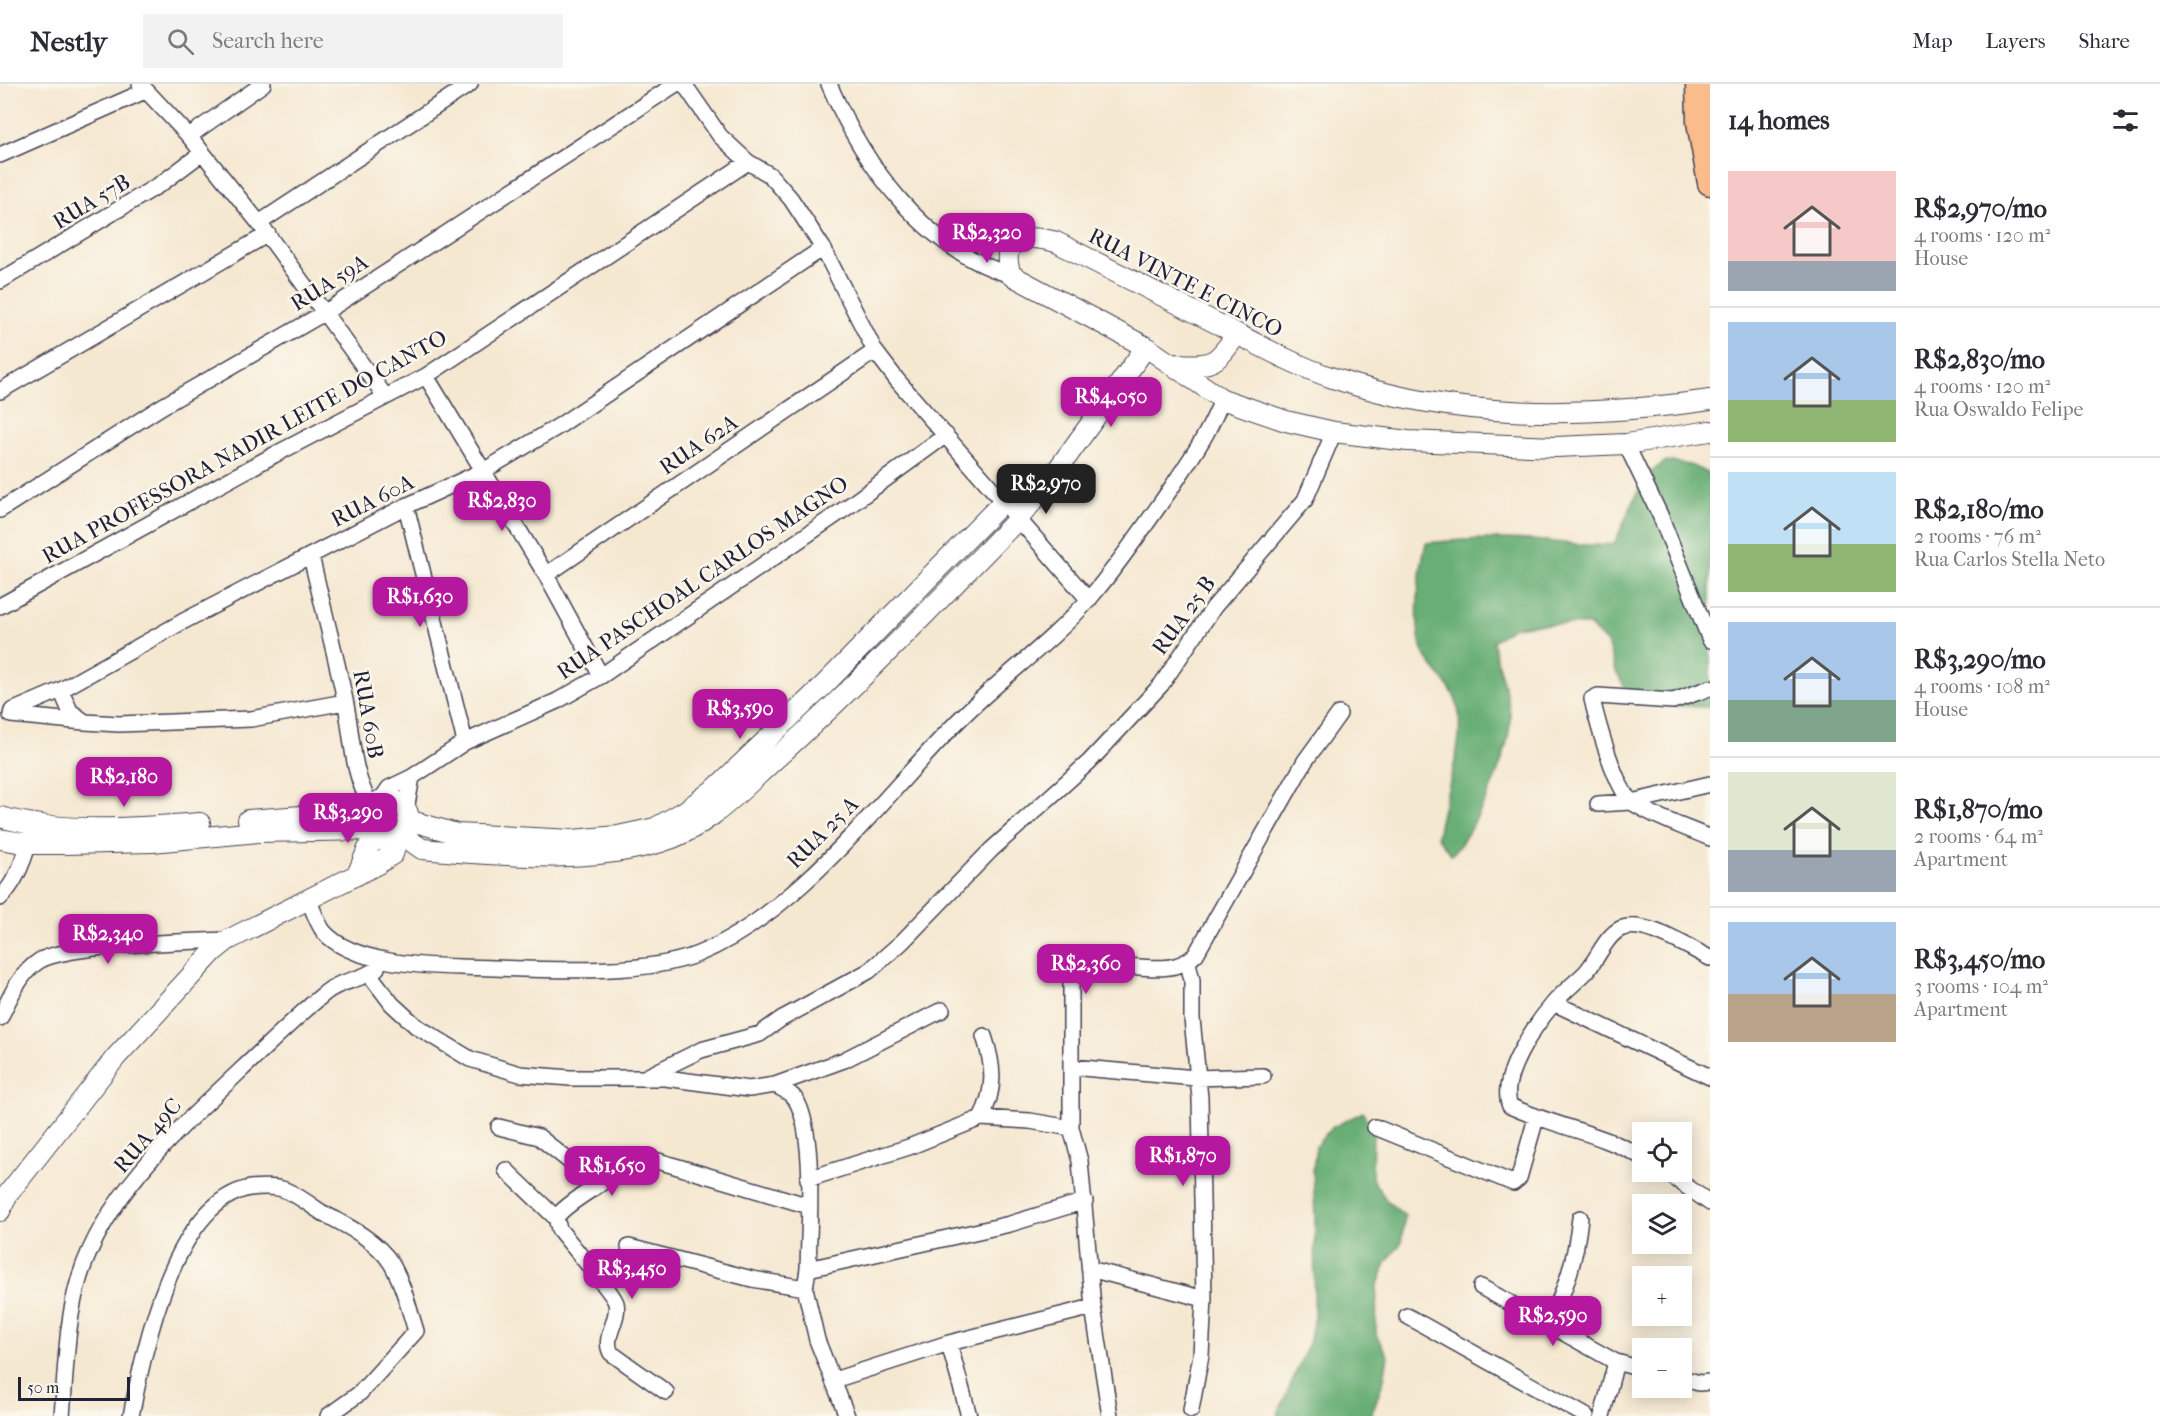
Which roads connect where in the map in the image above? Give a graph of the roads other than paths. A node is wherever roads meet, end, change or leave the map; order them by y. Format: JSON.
{"nodes":[{"id":1,"x":263,"y":84,"type":"edge"},
{"id":2,"x":676,"y":84,"type":"edge"},
{"id":3,"x":684,"y":84,"type":"edge"},
{"id":4,"x":829,"y":84,"type":"edge"},
{"id":5,"x":462,"y":86,"type":"edge"},
{"id":6,"x":1702,"y":86,"type":"edge"},
{"id":7,"x":142,"y":87,"type":"edge"},
{"id":8,"x":189,"y":136,"type":"junction"},
{"id":9,"x":202,"y":153,"type":"junction"},
{"id":10,"x":0,"y":154,"type":"edge"},
{"id":11,"x":748,"y":162,"type":"junction"},
{"id":12,"x":1710,"y":183,"type":"edge"},
{"id":13,"x":263,"y":229,"type":"junction"},
{"id":14,"x":824,"y":248,"type":"junction"},
{"id":15,"x":1011,"y":275,"type":"junction"},
{"id":16,"x":0,"y":281,"type":"edge"},
{"id":17,"x":324,"y":313,"type":"junction"},
{"id":18,"x":1237,"y":334,"type":"junction"},
{"id":19,"x":1146,"y":347,"type":"junction"},
{"id":20,"x":875,"y":351,"type":"junction"},
{"id":21,"x":1172,"y":364,"type":"junction"},
{"id":22,"x":426,"y":376,"type":"junction"},
{"id":23,"x":0,"y":391,"type":"edge"},
{"id":24,"x":385,"y":396,"type":"junction"},
{"id":25,"x":1222,"y":399,"type":"junction"},
{"id":26,"x":1710,"y":400,"type":"edge"},
{"id":27,"x":1710,"y":431,"type":"edge"},
{"id":28,"x":1334,"y":432,"type":"junction"},
{"id":29,"x":946,"y":435,"type":"junction"},
{"id":30,"x":1626,"y":444,"type":"junction"},
{"id":31,"x":484,"y":470,"type":"junction"},
{"id":32,"x":1045,"y":487,"type":"junction"},
{"id":33,"x":1003,"y":502,"type":"junction"},
{"id":34,"x":406,"y":506,"type":"junction"},
{"id":35,"x":0,"y":510,"type":"edge"},
{"id":36,"x":1018,"y":519,"type":"junction"},
{"id":37,"x":310,"y":556,"type":"junction"},
{"id":38,"x":546,"y":575,"type":"junction"},
{"id":39,"x":1089,"y":600,"type":"junction"},
{"id":40,"x":0,"y":606,"type":"edge"},
{"id":41,"x":1710,"y":640,"type":"edge"},
{"id":42,"x":601,"y":676,"type":"junction"},
{"id":43,"x":1710,"y":688,"type":"edge"},
{"id":44,"x":63,"y":696,"type":"junction"},
{"id":45,"x":345,"y":702,"type":"junction"},
{"id":46,"x":1339,"y":714,"type":"dead end"},
{"id":47,"x":86,"y":722,"type":"junction"},
{"id":48,"x":465,"y":742,"type":"junction"},
{"id":49,"x":412,"y":777,"type":"junction"},
{"id":50,"x":1710,"y":784,"type":"edge"},
{"id":51,"x":1631,"y":802,"type":"junction"},
{"id":52,"x":1598,"y":804,"type":"dead end"},
{"id":53,"x":0,"y":817,"type":"edge"},
{"id":54,"x":373,"y":818,"type":"junction"},
{"id":55,"x":33,"y":825,"type":"junction"},
{"id":56,"x":403,"y":826,"type":"junction"},
{"id":57,"x":0,"y":838,"type":"edge"},
{"id":58,"x":1710,"y":838,"type":"edge"},
{"id":59,"x":29,"y":844,"type":"junction"},
{"id":60,"x":357,"y":875,"type":"junction"},
{"id":61,"x":0,"y":898,"type":"edge"},
{"id":62,"x":309,"y":900,"type":"junction"},
{"id":63,"x":228,"y":940,"type":"junction"},
{"id":64,"x":1710,"y":958,"type":"edge"},
{"id":65,"x":384,"y":961,"type":"junction"},
{"id":66,"x":1188,"y":963,"type":"junction"},
{"id":67,"x":370,"y":975,"type":"junction"},
{"id":68,"x":1554,"y":1003,"type":"junction"},
{"id":69,"x":942,"y":1010,"type":"dead end"},
{"id":70,"x":0,"y":1018,"type":"edge"},
{"id":71,"x":984,"y":1036,"type":"dead end"},
{"id":72,"x":1071,"y":1067,"type":"junction"},
{"id":73,"x":1263,"y":1076,"type":"dead end"},
{"id":74,"x":646,"y":1077,"type":"junction"},
{"id":75,"x":1710,"y":1077,"type":"edge"},
{"id":76,"x":1196,"y":1078,"type":"junction"},
{"id":77,"x":775,"y":1085,"type":"junction"},
{"id":78,"x":981,"y":1118,"type":"junction"},
{"id":79,"x":1536,"y":1118,"type":"junction"},
{"id":80,"x":499,"y":1127,"type":"dead end"},
{"id":81,"x":1375,"y":1127,"type":"dead end"},
{"id":82,"x":1071,"y":1128,"type":"junction"},
{"id":83,"x":1632,"y":1151,"type":"edge"},
{"id":84,"x":506,"y":1170,"type":"dead end"},
{"id":85,"x":808,"y":1179,"type":"junction"},
{"id":86,"x":1680,"y":1182,"type":"edge"},
{"id":87,"x":600,"y":1185,"type":"junction"},
{"id":88,"x":3,"y":1199,"type":"edge"},
{"id":89,"x":1085,"y":1201,"type":"junction"},
{"id":90,"x":1710,"y":1203,"type":"edge"},
{"id":91,"x":809,"y":1206,"type":"junction"},
{"id":92,"x":556,"y":1218,"type":"junction"},
{"id":93,"x":1580,"y":1218,"type":"dead end"},
{"id":94,"x":629,"y":1247,"type":"dead end"},
{"id":95,"x":808,"y":1269,"type":"junction"},
{"id":96,"x":1090,"y":1269,"type":"junction"},
{"id":97,"x":1481,"y":1287,"type":"dead end"},
{"id":98,"x":805,"y":1288,"type":"junction"},
{"id":99,"x":1203,"y":1299,"type":"junction"},
{"id":100,"x":1093,"y":1308,"type":"junction"},
{"id":101,"x":1407,"y":1317,"type":"dead end"},
{"id":102,"x":1549,"y":1324,"type":"junction"},
{"id":103,"x":949,"y":1343,"type":"junction"},
{"id":104,"x":1616,"y":1362,"type":"junction"},
{"id":105,"x":1632,"y":1366,"type":"edge"},
{"id":106,"x":834,"y":1380,"type":"junction"},
{"id":107,"x":1692,"y":1381,"type":"edge"},
{"id":108,"x":1710,"y":1382,"type":"edge"},
{"id":109,"x":666,"y":1392,"type":"dead end"},
{"id":110,"x":1191,"y":1410,"type":"dead end"},
{"id":111,"x":62,"y":1416,"type":"edge"},
{"id":112,"x":131,"y":1416,"type":"edge"},
{"id":113,"x":328,"y":1416,"type":"edge"},
{"id":114,"x":847,"y":1416,"type":"edge"},
{"id":115,"x":969,"y":1416,"type":"edge"},
{"id":116,"x":1110,"y":1416,"type":"edge"},
{"id":117,"x":1586,"y":1416,"type":"edge"},
{"id":118,"x":1602,"y":1416,"type":"edge"}],
"edges":[{"from":1,"to":8,"type":"street"},
{"from":2,"to":17,"type":"street","name":"RUA 59A"},
{"from":3,"to":11,"type":"street"},
{"from":4,"to":15,"type":"street"},
{"from":5,"to":13,"type":"street"},
{"from":6,"to":12,"type":"main road"},
{"from":7,"to":8,"type":"street"},
{"from":7,"to":10,"type":"street"},
{"from":8,"to":9,"type":"street"},
{"from":9,"to":13,"type":"street"},
{"from":9,"to":16,"type":"street","name":"RUA 57B"},
{"from":11,"to":14,"type":"street"},
{"from":11,"to":22,"type":"street","name":"RUA PROFESSORA NADIR LEITE DO CANTO"},
{"from":13,"to":17,"type":"street"},
{"from":13,"to":23,"type":"street"},
{"from":14,"to":20,"type":"street"},
{"from":14,"to":31,"type":"street","name":"RUA 60A"},
{"from":15,"to":18,"type":"street","name":"RUA VINTE E CINCO"},
{"from":15,"to":19,"type":"street"},
{"from":17,"to":24,"type":"street"},
{"from":17,"to":35,"type":"street","name":"RUA 59A"},
{"from":18,"to":21,"type":"street"},
{"from":18,"to":26,"type":"street","name":"RUA VINTE E CINCO"},
{"from":19,"to":21,"type":"street"},
{"from":19,"to":32,"type":"street"},
{"from":20,"to":29,"type":"street"},
{"from":20,"to":38,"type":"street","name":"RUA 62A"},
{"from":21,"to":25,"type":"street"},
{"from":22,"to":24,"type":"street","name":"RUA PROFESSORA NADIR LEITE DO CANTO"},
{"from":22,"to":31,"type":"street"},
{"from":24,"to":40,"type":"street","name":"RUA PROFESSORA NADIR LEITE DO CANTO"},
{"from":25,"to":28,"type":"street"},
{"from":25,"to":39,"type":"street","name":"RUA 25 A"},
{"from":27,"to":30,"type":"street"},
{"from":28,"to":30,"type":"street"},
{"from":28,"to":74,"type":"street","name":"RUA 25 B"},
{"from":29,"to":33,"type":"street"},
{"from":29,"to":42,"type":"street","name":"RUA PASCHOAL CARLOS MAGNO"},
{"from":30,"to":41,"type":"street"},
{"from":31,"to":34,"type":"street","name":"RUA 60A"},
{"from":31,"to":38,"type":"street"},
{"from":32,"to":33,"type":"street"},
{"from":32,"to":36,"type":"street"},
{"from":33,"to":36,"type":"street"},
{"from":33,"to":56,"type":"street"},
{"from":34,"to":37,"type":"street","name":"RUA 60A"},
{"from":34,"to":48,"type":"street"},
{"from":36,"to":39,"type":"street"},
{"from":36,"to":56,"type":"street"},
{"from":37,"to":44,"type":"street","name":"RUA 60A"},
{"from":37,"to":45,"type":"street","name":"RUA 60B"},
{"from":38,"to":42,"type":"street"},
{"from":39,"to":65,"type":"street","name":"RUA 25 A"},
{"from":42,"to":48,"type":"street","name":"RUA PASCHOAL CARLOS MAGNO"},
{"from":43,"to":51,"type":"street"},
{"from":44,"to":47,"type":"street"},
{"from":44,"to":47,"type":"street","name":"RUA 60A"},
{"from":45,"to":47,"type":"street"},
{"from":45,"to":54,"type":"street","name":"RUA 60B"},
{"from":46,"to":66,"type":"street"},
{"from":48,"to":49,"type":"street","name":"RUA PASCHOAL CARLOS MAGNO"},
{"from":49,"to":54,"type":"street","name":"RUA PASCHOAL CARLOS MAGNO"},
{"from":49,"to":56,"type":"street"},
{"from":50,"to":51,"type":"street"},
{"from":51,"to":52,"type":"street"},
{"from":51,"to":58,"type":"street"},
{"from":53,"to":55,"type":"street"},
{"from":54,"to":55,"type":"street"},
{"from":54,"to":56,"type":"street"},
{"from":54,"to":56,"type":"street"},
{"from":54,"to":59,"type":"street"},
{"from":54,"to":60,"type":"street"},
{"from":55,"to":59,"type":"street"},
{"from":56,"to":60,"type":"street"},
{"from":57,"to":59,"type":"street"},
{"from":59,"to":61,"type":"street"},
{"from":60,"to":62,"type":"street"},
{"from":62,"to":63,"type":"street"},
{"from":62,"to":65,"type":"street","name":"RUA 25 A"},
{"from":63,"to":70,"type":"street"},
{"from":63,"to":88,"type":"street"},
{"from":64,"to":68,"type":"street"},
{"from":65,"to":67,"type":"street"},
{"from":66,"to":72,"type":"street"},
{"from":66,"to":76,"type":"street"},
{"from":67,"to":74,"type":"street"},
{"from":67,"to":111,"type":"street","name":"RUA 49C"},
{"from":68,"to":75,"type":"street"},
{"from":68,"to":79,"type":"street"},
{"from":69,"to":77,"type":"street"},
{"from":71,"to":78,"type":"street"},
{"from":72,"to":76,"type":"street"},
{"from":72,"to":82,"type":"street"},
{"from":73,"to":76,"type":"street"},
{"from":74,"to":77,"type":"street"},
{"from":76,"to":99,"type":"street"},
{"from":77,"to":85,"type":"street"},
{"from":78,"to":82,"type":"street"},
{"from":78,"to":85,"type":"street"},
{"from":79,"to":81,"type":"street"},
{"from":79,"to":83,"type":"street"},
{"from":80,"to":87,"type":"street"},
{"from":82,"to":89,"type":"street"},
{"from":84,"to":92,"type":"street"},
{"from":85,"to":91,"type":"street"},
{"from":86,"to":90,"type":"street"},
{"from":87,"to":91,"type":"street"},
{"from":87,"to":92,"type":"street"},
{"from":89,"to":95,"type":"street"},
{"from":89,"to":96,"type":"street"},
{"from":91,"to":95,"type":"street"},
{"from":92,"to":109,"type":"street"},
{"from":93,"to":102,"type":"street"},
{"from":94,"to":98,"type":"street"},
{"from":95,"to":98,"type":"street"},
{"from":96,"to":99,"type":"street"},
{"from":96,"to":100,"type":"street"},
{"from":97,"to":102,"type":"street"},
{"from":98,"to":106,"type":"street"},
{"from":99,"to":110,"type":"street"},
{"from":100,"to":103,"type":"street"},
{"from":100,"to":116,"type":"street"},
{"from":101,"to":117,"type":"street"},
{"from":102,"to":104,"type":"street"},
{"from":103,"to":106,"type":"street"},
{"from":103,"to":115,"type":"street"},
{"from":104,"to":105,"type":"street"},
{"from":104,"to":118,"type":"street"},
{"from":106,"to":114,"type":"street"},
{"from":107,"to":108,"type":"street"},
{"from":112,"to":113,"type":"street"}]}
